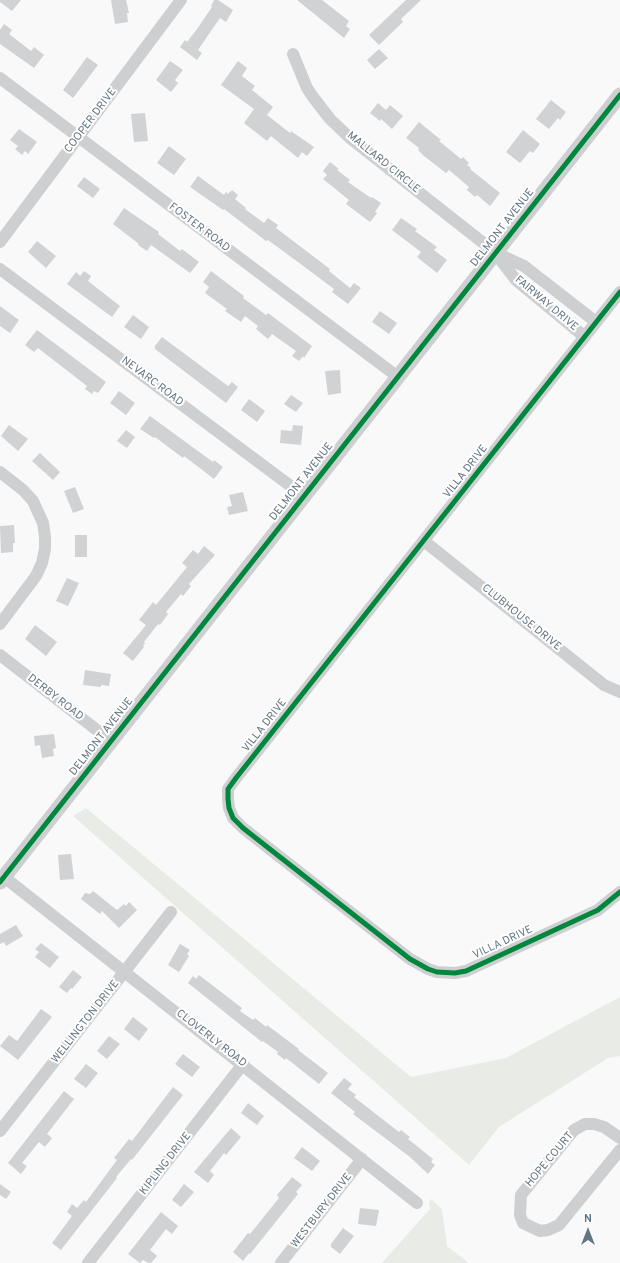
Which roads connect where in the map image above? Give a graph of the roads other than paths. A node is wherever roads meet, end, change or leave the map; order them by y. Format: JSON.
{"nodes":[{"id":1,"x":179,"y":1,"type":"edge"},
{"id":2,"x":293,"y":54,"type":"dead end"},
{"id":3,"x":0,"y":78,"type":"edge"},
{"id":4,"x":620,"y":95,"type":"edge"},
{"id":5,"x":79,"y":138,"type":"junction"},
{"id":6,"x":0,"y":242,"type":"edge"},
{"id":7,"x":496,"y":253,"type":"junction"},
{"id":8,"x":0,"y":269,"type":"edge"},
{"id":9,"x":620,"y":292,"type":"edge"},
{"id":10,"x":596,"y":322,"type":"junction"},
{"id":11,"x":585,"y":337,"type":"junction"},
{"id":12,"x":398,"y":377,"type":"junction"},
{"id":13,"x":0,"y":472,"type":"edge"},
{"id":14,"x":304,"y":496,"type":"junction"},
{"id":15,"x":424,"y":541,"type":"junction"},
{"id":16,"x":0,"y":624,"type":"edge"},
{"id":17,"x":0,"y":655,"type":"edge"},
{"id":18,"x":620,"y":692,"type":"edge"},
{"id":19,"x":111,"y":741,"type":"junction"},
{"id":20,"x":2,"y":879,"type":"edge"},
{"id":21,"x":620,"y":892,"type":"edge"},
{"id":22,"x":170,"y":912,"type":"dead end"},
{"id":23,"x":125,"y":972,"type":"junction"},
{"id":24,"x":243,"y":1064,"type":"junction"},
{"id":25,"x":0,"y":1131,"type":"edge"},
{"id":26,"x":620,"y":1138,"type":"edge"},
{"id":27,"x":620,"y":1150,"type":"edge"},
{"id":28,"x":362,"y":1158,"type":"junction"},
{"id":29,"x":417,"y":1203,"type":"dead end"},
{"id":30,"x":88,"y":1263,"type":"edge"},
{"id":31,"x":281,"y":1263,"type":"edge"}],
"edges":[{"from":1,"to":5,"type":"street","name":"COOPER DRIVE"},
{"from":2,"to":7,"type":"street","name":"MALLARD CIRCLE"},
{"from":3,"to":5,"type":"street","name":"FOSTER ROAD"},
{"from":4,"to":7,"type":"street","name":"DELMONT AVENUE"},
{"from":5,"to":6,"type":"street","name":"COOPER DRIVE"},
{"from":5,"to":12,"type":"street","name":"FOSTER ROAD"},
{"from":7,"to":10,"type":"street","name":"FAIRWAY DRIVE"},
{"from":7,"to":11,"type":"street","name":"FAIRWAY DRIVE"},
{"from":7,"to":12,"type":"street","name":"DELMONT AVENUE"},
{"from":8,"to":14,"type":"street","name":"NEVARC ROAD"},
{"from":9,"to":10,"type":"street","name":"VILLA DRIVE"},
{"from":10,"to":11,"type":"street","name":"VILLA DRIVE"},
{"from":11,"to":15,"type":"street","name":"VILLA DRIVE"},
{"from":12,"to":14,"type":"street","name":"DELMONT AVENUE"},
{"from":13,"to":16,"type":"street"},
{"from":14,"to":19,"type":"street","name":"DELMONT AVENUE"},
{"from":15,"to":18,"type":"street","name":"CLUBHOUSE DRIVE"},
{"from":15,"to":21,"type":"street","name":"VILLA DRIVE"},
{"from":17,"to":19,"type":"street","name":"DERBY ROAD"},
{"from":19,"to":20,"type":"street","name":"DELMONT AVENUE"},
{"from":20,"to":23,"type":"street","name":"CLOVERLY ROAD"},
{"from":22,"to":23,"type":"street","name":"WELLINGTON DRIVE"},
{"from":23,"to":24,"type":"street","name":"CLOVERLY ROAD"},
{"from":23,"to":25,"type":"street","name":"WELLINGTON DRIVE"},
{"from":24,"to":28,"type":"street","name":"CLOVERLY ROAD"},
{"from":24,"to":30,"type":"street","name":"KIPLING DRIVE"},
{"from":26,"to":27,"type":"street","name":"HOPE COURT"},
{"from":28,"to":29,"type":"street","name":"CLOVERLY ROAD"},
{"from":28,"to":31,"type":"street","name":"WESTBURY DRIVE"}]}
